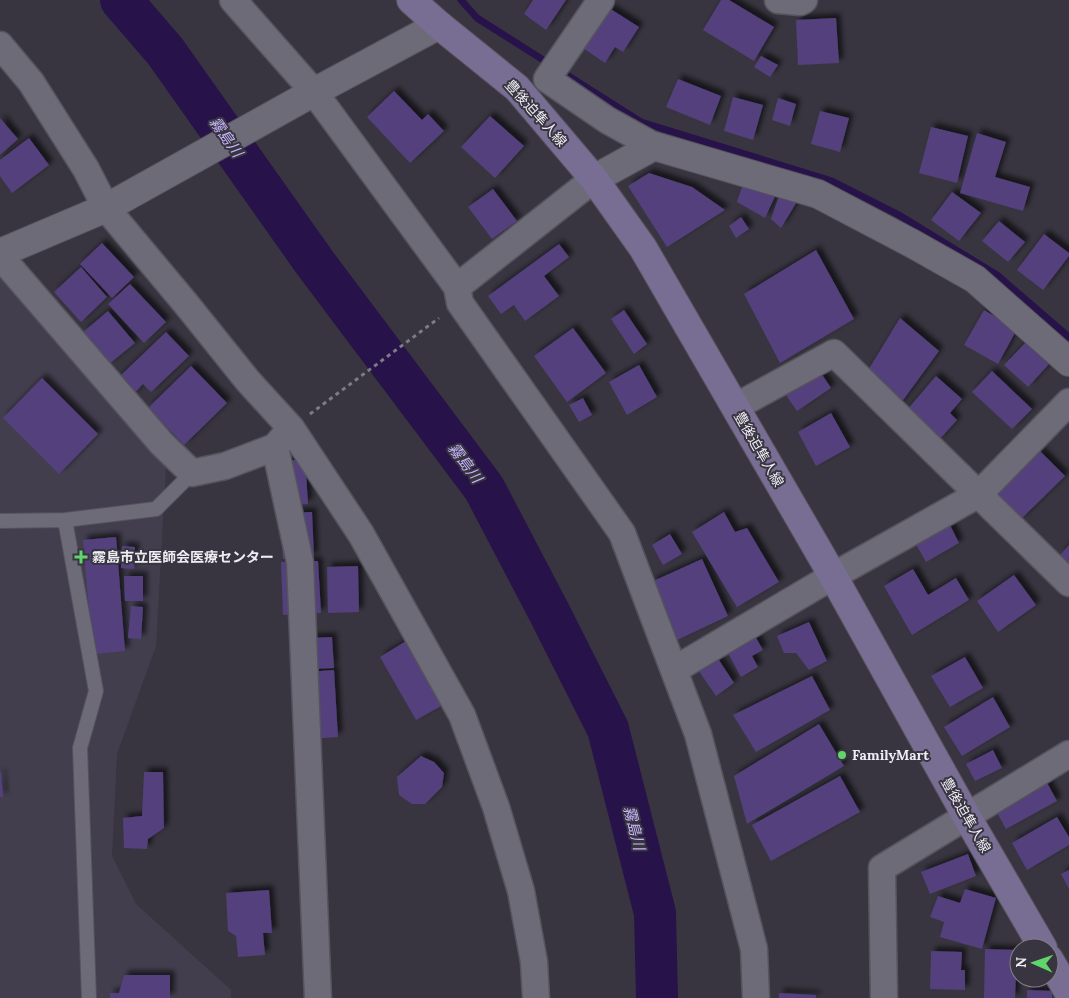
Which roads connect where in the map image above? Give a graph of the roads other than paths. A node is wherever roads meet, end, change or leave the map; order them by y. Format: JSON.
{"nodes":[{"id":1,"x":233,"y":0,"type":"edge"},
{"id":2,"x":411,"y":0,"type":"edge"},
{"id":3,"x":601,"y":0,"type":"edge"},
{"id":4,"x":778,"y":0,"type":"edge"},
{"id":5,"x":804,"y":0,"type":"edge"},
{"id":6,"x":439,"y":25,"type":"junction"},
{"id":7,"x":0,"y":45,"type":"edge"},
{"id":8,"x":314,"y":92,"type":"junction"},
{"id":9,"x":654,"y":146,"type":"junction"},
{"id":10,"x":594,"y":179,"type":"junction"},
{"id":11,"x":106,"y":208,"type":"junction"},
{"id":12,"x":0,"y":255,"type":"edge"},
{"id":13,"x":459,"y":295,"type":"junction"},
{"id":14,"x":1069,"y":362,"type":"edge"},
{"id":15,"x":1069,"y":402,"type":"edge"},
{"id":16,"x":735,"y":407,"type":"junction"},
{"id":17,"x":283,"y":437,"type":"junction"},
{"id":18,"x":192,"y":474,"type":"junction"},
{"id":19,"x":980,"y":494,"type":"junction"},
{"id":20,"x":65,"y":520,"type":"junction"},
{"id":21,"x":0,"y":521,"type":"edge"},
{"id":22,"x":832,"y":576,"type":"junction"},
{"id":23,"x":1069,"y":583,"type":"edge"},
{"id":24,"x":674,"y":670,"type":"junction"},
{"id":25,"x":1069,"y":754,"type":"edge"},
{"id":26,"x":967,"y":818,"type":"junction"},
{"id":27,"x":1037,"y":938,"type":"edge"},
{"id":28,"x":1059,"y":976,"type":"edge"},
{"id":29,"x":1069,"y":993,"type":"edge"},
{"id":30,"x":89,"y":998,"type":"edge"},
{"id":31,"x":318,"y":998,"type":"edge"},
{"id":32,"x":536,"y":998,"type":"edge"},
{"id":33,"x":756,"y":998,"type":"edge"},
{"id":34,"x":884,"y":998,"type":"edge"}],
"edges":[{"from":1,"to":8,"type":"street"},
{"from":2,"to":6,"type":"main road","name":"豊後迫隼人線"},
{"from":3,"to":9,"type":"street"},
{"from":4,"to":5,"type":"street"},
{"from":6,"to":8,"type":"street"},
{"from":6,"to":10,"type":"main road","name":"豊後迫隼人線"},
{"from":7,"to":11,"type":"street"},
{"from":8,"to":11,"type":"street"},
{"from":8,"to":13,"type":"street"},
{"from":9,"to":10,"type":"street"},
{"from":9,"to":14,"type":"street"},
{"from":10,"to":13,"type":"street"},
{"from":10,"to":16,"type":"main road","name":"豊後迫隼人線"},
{"from":11,"to":12,"type":"street"},
{"from":11,"to":17,"type":"street"},
{"from":12,"to":18,"type":"street"},
{"from":13,"to":24,"type":"street"},
{"from":15,"to":19,"type":"street"},
{"from":16,"to":19,"type":"street"},
{"from":16,"to":22,"type":"main road","name":"豊後迫隼人線"},
{"from":17,"to":18,"type":"street"},
{"from":17,"to":31,"type":"street"},
{"from":17,"to":32,"type":"street"},
{"from":18,"to":20,"type":"lane"},
{"from":19,"to":22,"type":"street"},
{"from":19,"to":23,"type":"street"},
{"from":20,"to":21,"type":"lane"},
{"from":20,"to":30,"type":"lane"},
{"from":22,"to":24,"type":"street"},
{"from":22,"to":26,"type":"main road","name":"豊後迫隼人線"},
{"from":24,"to":33,"type":"street"},
{"from":25,"to":26,"type":"street"},
{"from":26,"to":27,"type":"main road","name":"豊後迫隼人線"},
{"from":26,"to":34,"type":"street"},
{"from":28,"to":29,"type":"main road"}]}
